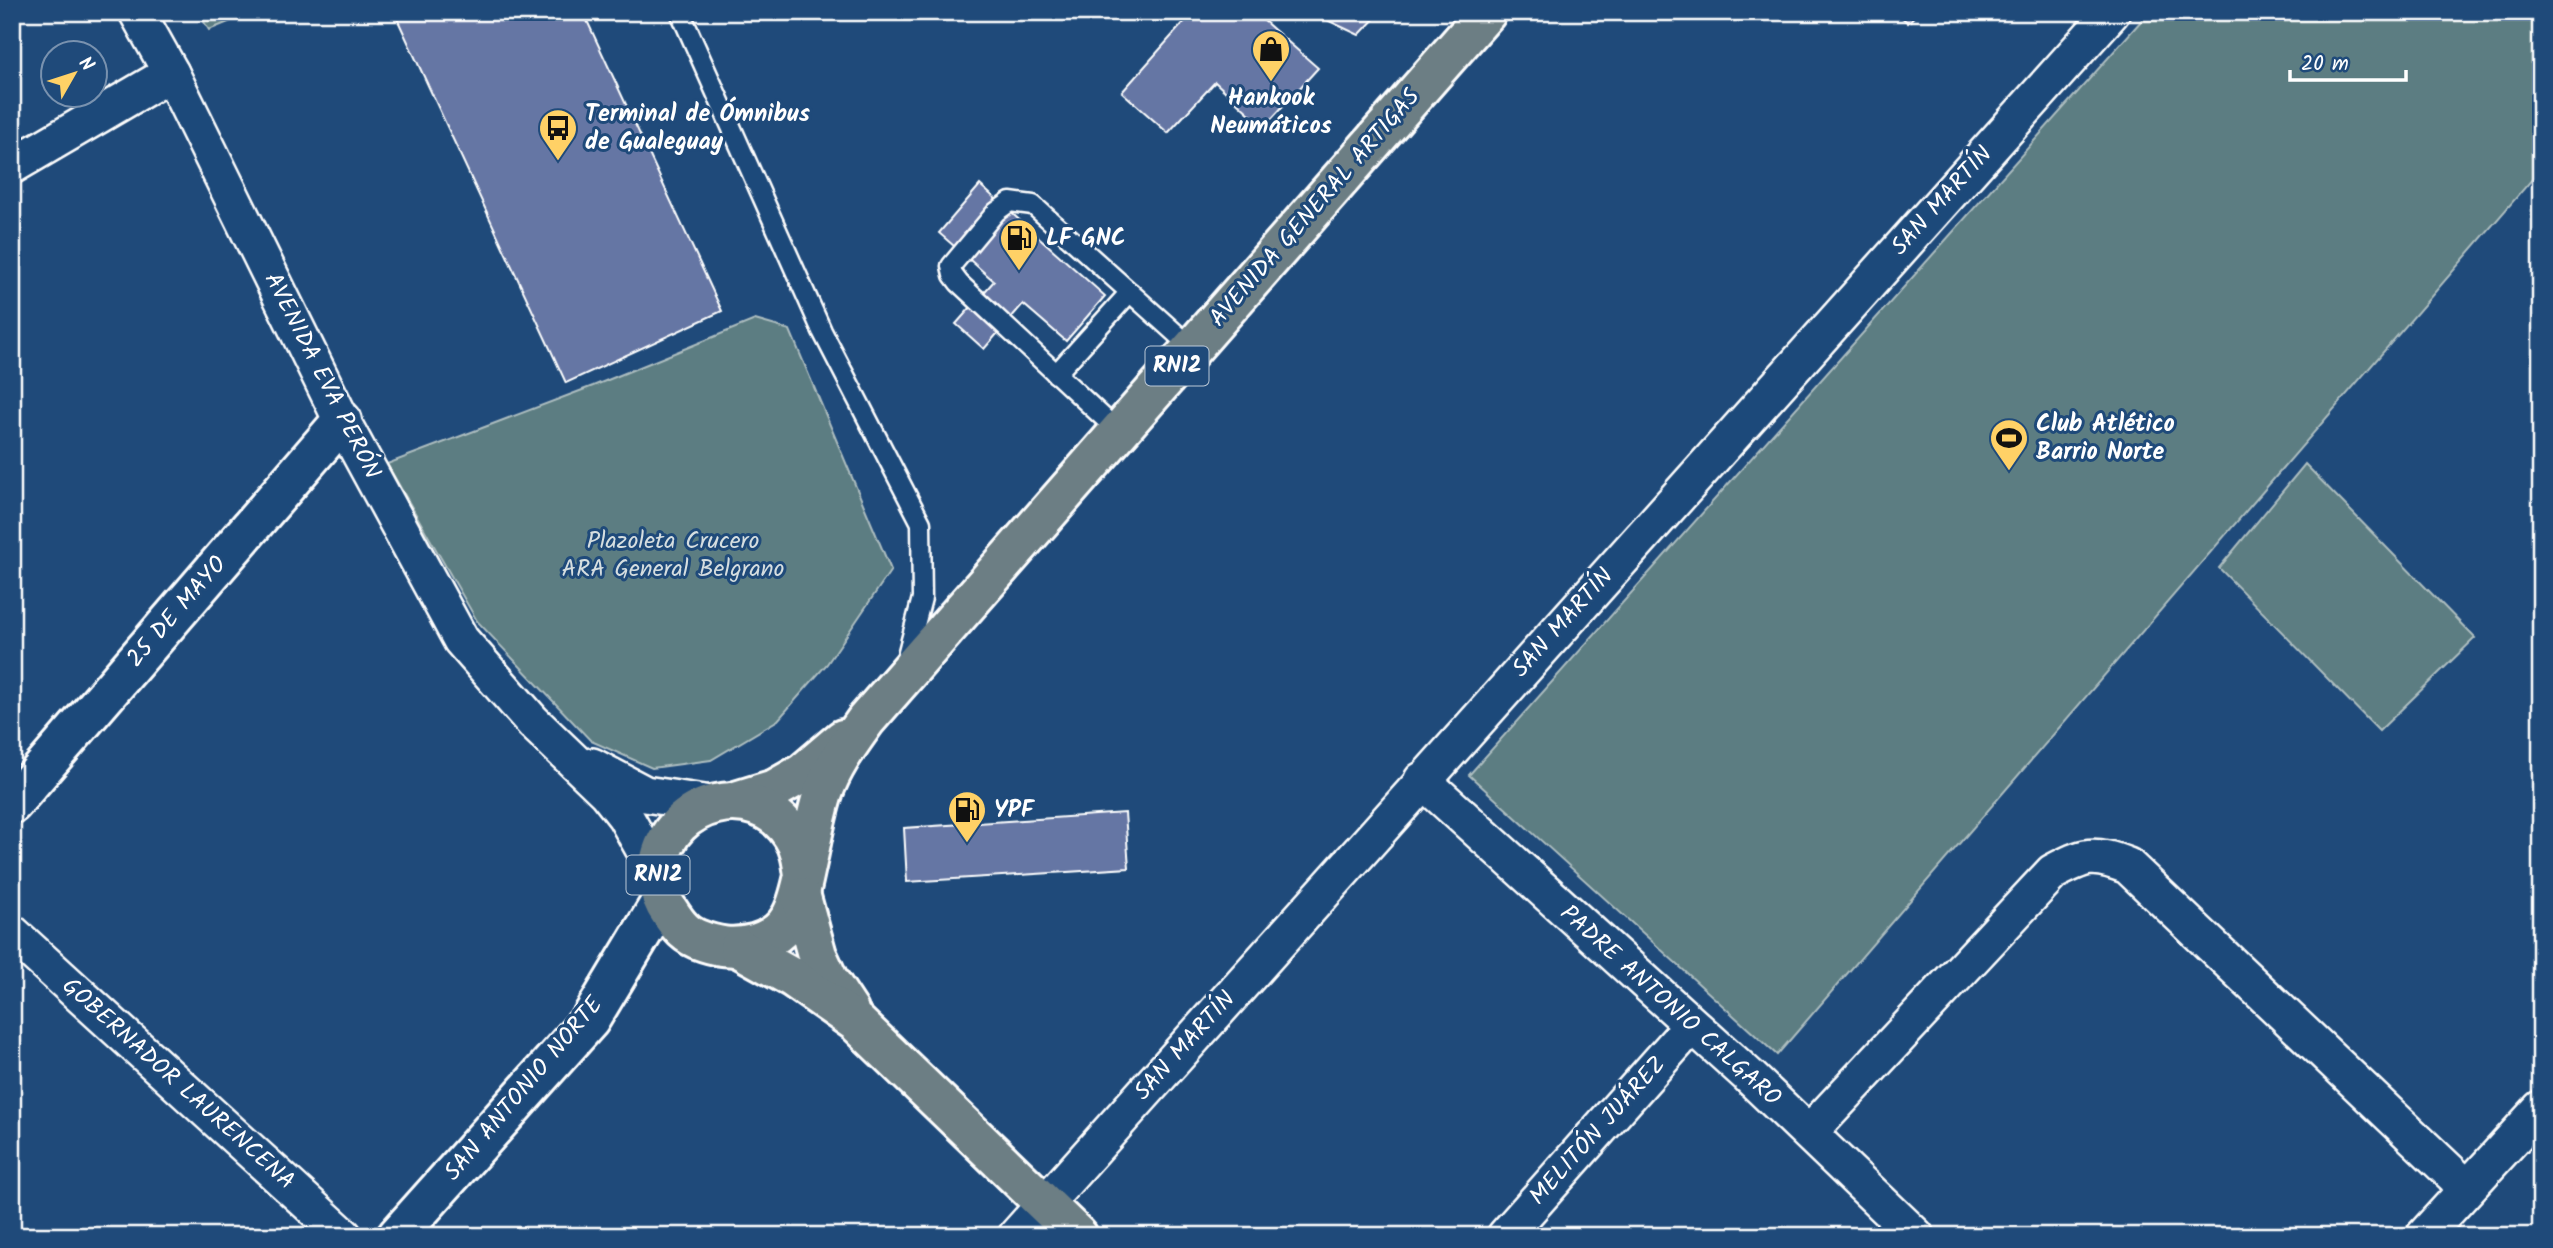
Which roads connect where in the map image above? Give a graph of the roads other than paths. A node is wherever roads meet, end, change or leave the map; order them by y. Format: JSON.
{"nodes":[{"id":1,"x":137,"y":12,"type":"edge"},
{"id":2,"x":680,"y":12,"type":"edge"},
{"id":3,"x":1487,"y":12,"type":"edge"},
{"id":4,"x":2112,"y":12,"type":"edge"},
{"id":5,"x":171,"y":73,"type":"junction"},
{"id":6,"x":12,"y":166,"type":"edge"},
{"id":7,"x":1130,"y":292,"type":"junction"},
{"id":8,"x":1192,"y":348,"type":"junction"},
{"id":9,"x":1056,"y":374,"type":"junction"},
{"id":10,"x":342,"y":421,"type":"junction"},
{"id":11,"x":1119,"y":432,"type":"junction"},
{"id":12,"x":900,"y":682,"type":"junction"},
{"id":13,"x":866,"y":720,"type":"junction"},
{"id":14,"x":533,"y":722,"type":"junction"},
{"id":15,"x":1422,"y":780,"type":"junction"},
{"id":16,"x":723,"y":803,"type":"junction"},
{"id":17,"x":12,"y":804,"type":"edge"},
{"id":18,"x":802,"y":886,"type":"junction"},
{"id":19,"x":660,"y":887,"type":"junction"},
{"id":20,"x":12,"y":933,"type":"edge"},
{"id":21,"x":739,"y":948,"type":"junction"},
{"id":22,"x":856,"y":1022,"type":"junction"},
{"id":23,"x":1691,"y":1026,"type":"junction"},
{"id":24,"x":2541,"y":1108,"type":"edge"},
{"id":25,"x":1809,"y":1133,"type":"junction"},
{"id":26,"x":2467,"y":1188,"type":"junction"},
{"id":27,"x":1044,"y":1204,"type":"junction"},
{"id":28,"x":344,"y":1236,"type":"edge"},
{"id":29,"x":397,"y":1236,"type":"edge"},
{"id":30,"x":1016,"y":1236,"type":"edge"},
{"id":31,"x":1078,"y":1236,"type":"edge"},
{"id":32,"x":1505,"y":1236,"type":"edge"},
{"id":33,"x":1916,"y":1236,"type":"edge"},
{"id":34,"x":2424,"y":1236,"type":"edge"}],
"edges":[{"from":1,"to":5,"type":"street","name":"AVENIDA EVA PERÓN"},
{"from":2,"to":12,"type":"lane"},
{"from":3,"to":8,"type":"highway","name":"AVENIDA GENERAL ARTIGAS","number":"RN12"},
{"from":4,"to":15,"type":"street","name":"SAN MARTÍN"},
{"from":5,"to":6,"type":"street"},
{"from":5,"to":10,"type":"street","name":"AVENIDA EVA PERÓN"},
{"from":7,"to":8,"type":"lane"},
{"from":7,"to":9,"type":"lane"},
{"from":7,"to":9,"type":"lane"},
{"from":8,"to":11,"type":"highway","name":"AVENIDA GENERAL ARTIGAS","number":"RN12"},
{"from":9,"to":11,"type":"lane"},
{"from":10,"to":14,"type":"street","name":"AVENIDA EVA PERÓN"},
{"from":10,"to":17,"type":"street","name":"25 DE MAYO"},
{"from":11,"to":12,"type":"highway","name":"AVENIDA GENERAL ARTIGAS","number":"RN12"},
{"from":12,"to":13,"type":"highway","name":"AVENIDA GENERAL ARTIGAS","number":"RN12"},
{"from":13,"to":16,"type":"highway","name":"AVENIDA GENERAL ARTIGAS","number":"RN12"},
{"from":13,"to":18,"type":"highway","name":"AVENIDA GENERAL ARTIGAS","number":"RN12"},
{"from":14,"to":16,"type":"street","name":"AVENIDA EVA PERÓN","number":"RN12"},
{"from":14,"to":19,"type":"street","name":"AVENIDA EVA PERÓN","number":"RN12"},
{"from":15,"to":23,"type":"street","name":"PADRE ANTONIO CALGARO"},
{"from":15,"to":27,"type":"street","name":"SAN MARTÍN"},
{"from":16,"to":18,"type":"highway","number":"RN12"},
{"from":16,"to":19,"type":"highway","number":"RN12"},
{"from":18,"to":21,"type":"highway","number":"RN12"},
{"from":18,"to":22,"type":"highway","number":"RN12"},
{"from":19,"to":21,"type":"highway","number":"RN12"},
{"from":19,"to":29,"type":"street","name":"SAN ANTONIO NORTE"},
{"from":20,"to":28,"type":"street","name":"GOBERNADOR LAURENCENA"},
{"from":21,"to":22,"type":"highway","number":"RN12"},
{"from":22,"to":27,"type":"highway","number":"RN12"},
{"from":23,"to":25,"type":"street","name":"PADRE ANTONIO CALGARO"},
{"from":23,"to":32,"type":"street","name":"MELITÓN JUÁREZ"},
{"from":24,"to":26,"type":"street"},
{"from":25,"to":26,"type":"street"},
{"from":25,"to":33,"type":"street","name":"PADRE ANTONIO CALGARO"},
{"from":26,"to":34,"type":"street"},
{"from":27,"to":30,"type":"street","name":"SAN MARTÍN"},
{"from":27,"to":31,"type":"highway","number":"RN12"}]}
